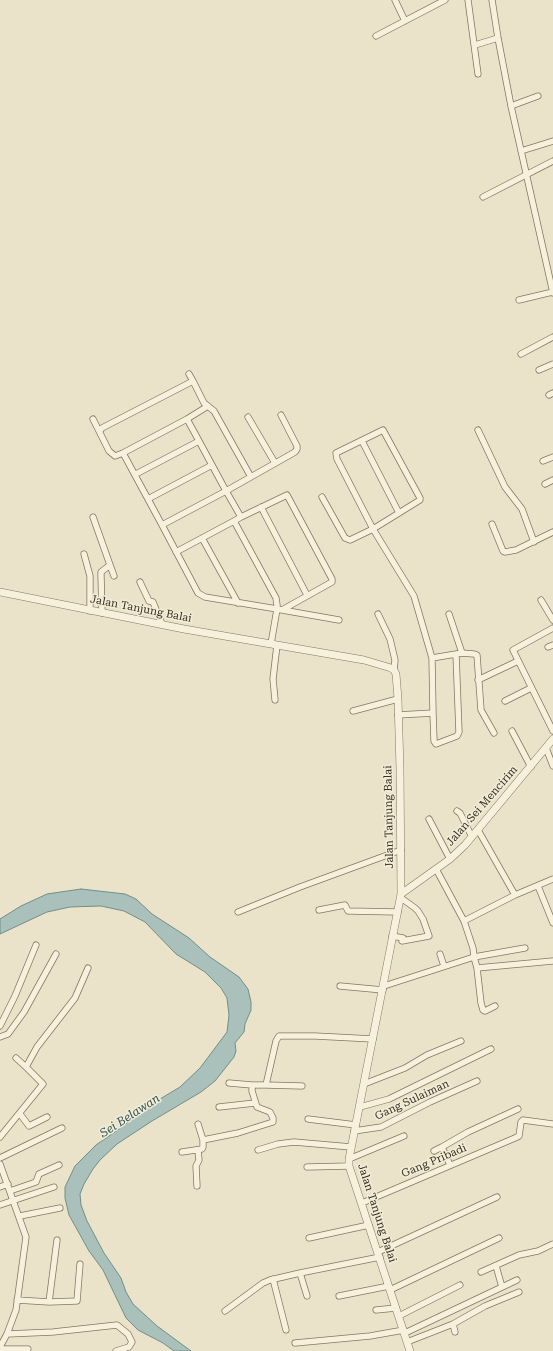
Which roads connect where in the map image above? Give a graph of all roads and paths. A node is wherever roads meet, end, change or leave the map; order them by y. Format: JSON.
{"nodes":[{"id":1,"x":395,"y":0,"type":"edge"},
{"id":2,"x":445,"y":0,"type":"edge"},
{"id":3,"x":468,"y":0,"type":"edge"},
{"id":4,"x":492,"y":0,"type":"edge"},
{"id":5,"x":437,"y":2,"type":"edge"},
{"id":6,"x":405,"y":20,"type":"junction"},
{"id":7,"x":376,"y":36,"type":"dead end"},
{"id":8,"x":498,"y":38,"type":"junction"},
{"id":9,"x":475,"y":45,"type":"junction"},
{"id":10,"x":478,"y":74,"type":"dead end"},
{"id":11,"x":538,"y":96,"type":"dead end"},
{"id":12,"x":511,"y":106,"type":"junction"},
{"id":13,"x":553,"y":141,"type":"edge"},
{"id":14,"x":521,"y":151,"type":"junction"},
{"id":15,"x":553,"y":161,"type":"edge"},
{"id":16,"x":527,"y":174,"type":"junction"},
{"id":17,"x":483,"y":197,"type":"dead end"},
{"id":18,"x":553,"y":292,"type":"edge"},
{"id":19,"x":519,"y":300,"type":"dead end"},
{"id":20,"x":553,"y":337,"type":"edge"},
{"id":21,"x":521,"y":354,"type":"dead end"},
{"id":22,"x":553,"y":364,"type":"edge"},
{"id":23,"x":539,"y":370,"type":"dead end"},
{"id":24,"x":189,"y":374,"type":"dead end"},
{"id":25,"x":193,"y":381,"type":"junction"},
{"id":26,"x":208,"y":406,"type":"junction"},
{"id":27,"x":281,"y":415,"type":"dead end"},
{"id":28,"x":248,"y":417,"type":"dead end"},
{"id":29,"x":92,"y":419,"type":"dead end"},
{"id":30,"x":188,"y":419,"type":"junction"},
{"id":31,"x":478,"y":430,"type":"dead end"},
{"id":32,"x":100,"y":431,"type":"junction"},
{"id":33,"x":199,"y":441,"type":"junction"},
{"id":34,"x":362,"y":441,"type":"junction"},
{"id":35,"x":123,"y":453,"type":"junction"},
{"id":36,"x":553,"y":457,"type":"edge"},
{"id":37,"x":543,"y":462,"type":"dead end"},
{"id":38,"x":212,"y":464,"type":"junction"},
{"id":39,"x":275,"y":464,"type":"junction"},
{"id":40,"x":136,"y":474,"type":"junction"},
{"id":41,"x":251,"y":477,"type":"junction"},
{"id":42,"x":553,"y":480,"type":"edge"},
{"id":43,"x":545,"y":484,"type":"dead end"},
{"id":44,"x":226,"y":491,"type":"junction"},
{"id":45,"x":322,"y":497,"type":"dead end"},
{"id":46,"x":148,"y":499,"type":"junction"},
{"id":47,"x":261,"y":507,"type":"junction"},
{"id":48,"x":399,"y":513,"type":"junction"},
{"id":49,"x":93,"y":517,"type":"dead end"},
{"id":50,"x":241,"y":518,"type":"junction"},
{"id":51,"x":234,"y":521,"type":"junction"},
{"id":52,"x":492,"y":524,"type":"dead end"},
{"id":53,"x":162,"y":525,"type":"junction"},
{"id":54,"x":373,"y":529,"type":"junction"},
{"id":55,"x":553,"y":532,"type":"edge"},
{"id":56,"x":202,"y":538,"type":"junction"},
{"id":57,"x":534,"y":542,"type":"junction"},
{"id":58,"x":176,"y":552,"type":"junction"},
{"id":59,"x":84,"y":554,"type":"dead end"},
{"id":60,"x":110,"y":566,"type":"junction"},
{"id":61,"x":114,"y":576,"type":"dead end"},
{"id":62,"x":140,"y":582,"type":"dead end"},
{"id":63,"x":0,"y":592,"type":"edge"},
{"id":64,"x":307,"y":595,"type":"junction"},
{"id":65,"x":542,"y":600,"type":"dead end"},
{"id":66,"x":238,"y":603,"type":"junction"},
{"id":67,"x":279,"y":610,"type":"junction"},
{"id":68,"x":90,"y":611,"type":"junction"},
{"id":69,"x":102,"y":613,"type":"junction"},
{"id":70,"x":378,"y":614,"type":"dead end"},
{"id":71,"x":449,"y":614,"type":"dead end"},
{"id":72,"x":339,"y":620,"type":"dead end"},
{"id":73,"x":553,"y":620,"type":"edge"},
{"id":74,"x":162,"y":624,"type":"junction"},
{"id":75,"x":553,"y":628,"type":"edge"},
{"id":76,"x":274,"y":644,"type":"junction"},
{"id":77,"x":459,"y":654,"type":"junction"},
{"id":78,"x":432,"y":658,"type":"junction"},
{"id":79,"x":518,"y":661,"type":"junction"},
{"id":80,"x":394,"y":670,"type":"junction"},
{"id":81,"x":478,"y":680,"type":"junction"},
{"id":82,"x":531,"y":688,"type":"junction"},
{"id":83,"x":398,"y":699,"type":"junction"},
{"id":84,"x":275,"y":700,"type":"dead end"},
{"id":85,"x":505,"y":701,"type":"dead end"},
{"id":86,"x":353,"y":710,"type":"dead end"},
{"id":87,"x":432,"y":713,"type":"junction"},
{"id":88,"x":398,"y":715,"type":"junction"},
{"id":89,"x":512,"y":731,"type":"dead end"},
{"id":90,"x":553,"y":731,"type":"edge"},
{"id":91,"x":494,"y":733,"type":"dead end"},
{"id":92,"x":553,"y":740,"type":"edge"},
{"id":93,"x":546,"y":748,"type":"junction"},
{"id":94,"x":553,"y":766,"type":"edge"},
{"id":95,"x":531,"y":767,"type":"junction"},
{"id":96,"x":457,"y":812,"type":"dead end"},
{"id":97,"x":429,"y":818,"type":"dead end"},
{"id":98,"x":478,"y":830,"type":"junction"},
{"id":99,"x":472,"y":837,"type":"junction"},
{"id":100,"x":401,"y":850,"type":"junction"},
{"id":101,"x":450,"y":859,"type":"junction"},
{"id":102,"x":436,"y":869,"type":"junction"},
{"id":103,"x":553,"y":879,"type":"edge"},
{"id":104,"x":538,"y":886,"type":"junction"},
{"id":105,"x":515,"y":895,"type":"junction"},
{"id":106,"x":401,"y":896,"type":"junction"},
{"id":107,"x":319,"y":910,"type":"dead end"},
{"id":108,"x":238,"y":912,"type":"dead end"},
{"id":109,"x":398,"y":912,"type":"junction"},
{"id":110,"x":464,"y":921,"type":"junction"},
{"id":111,"x":553,"y":923,"type":"edge"},
{"id":112,"x":392,"y":936,"type":"junction"},
{"id":113,"x":36,"y":945,"type":"dead end"},
{"id":114,"x":526,"y":948,"type":"dead end"},
{"id":115,"x":56,"y":954,"type":"dead end"},
{"id":116,"x":440,"y":954,"type":"dead end"},
{"id":117,"x":474,"y":957,"type":"junction"},
{"id":118,"x":553,"y":961,"type":"edge"},
{"id":119,"x":444,"y":966,"type":"junction"},
{"id":120,"x":553,"y":966,"type":"edge"},
{"id":121,"x":88,"y":968,"type":"dead end"},
{"id":122,"x":477,"y":968,"type":"junction"},
{"id":123,"x":340,"y":986,"type":"dead end"},
{"id":124,"x":384,"y":988,"type":"junction"},
{"id":125,"x":495,"y":1006,"type":"dead end"},
{"id":126,"x":0,"y":1026,"type":"edge"},
{"id":127,"x":0,"y":1036,"type":"edge"},
{"id":128,"x":373,"y":1039,"type":"junction"},
{"id":129,"x":460,"y":1041,"type":"dead end"},
{"id":130,"x":491,"y":1050,"type":"dead end"},
{"id":131,"x":16,"y":1058,"type":"dead end"},
{"id":132,"x":26,"y":1067,"type":"junction"},
{"id":133,"x":477,"y":1081,"type":"dead end"},
{"id":134,"x":229,"y":1083,"type":"dead end"},
{"id":135,"x":364,"y":1084,"type":"junction"},
{"id":136,"x":252,"y":1085,"type":"junction"},
{"id":137,"x":266,"y":1085,"type":"junction"},
{"id":138,"x":302,"y":1086,"type":"dead end"},
{"id":139,"x":255,"y":1103,"type":"junction"},
{"id":140,"x":219,"y":1107,"type":"dead end"},
{"id":141,"x":360,"y":1108,"type":"junction"},
{"id":142,"x":518,"y":1109,"type":"dead end"},
{"id":143,"x":20,"y":1114,"type":"junction"},
{"id":144,"x":47,"y":1117,"type":"dead end"},
{"id":145,"x":308,"y":1119,"type":"dead end"},
{"id":146,"x":198,"y":1124,"type":"dead end"},
{"id":147,"x":553,"y":1124,"type":"edge"},
{"id":148,"x":62,"y":1128,"type":"dead end"},
{"id":149,"x":355,"y":1128,"type":"junction"},
{"id":150,"x":404,"y":1136,"type":"dead end"},
{"id":151,"x":0,"y":1137,"type":"edge"},
{"id":152,"x":203,"y":1140,"type":"junction"},
{"id":153,"x":351,"y":1147,"type":"junction"},
{"id":154,"x":442,"y":1147,"type":"junction"},
{"id":155,"x":198,"y":1150,"type":"junction"},
{"id":156,"x":258,"y":1150,"type":"dead end"},
{"id":157,"x":434,"y":1151,"type":"dead end"},
{"id":158,"x":182,"y":1152,"type":"dead end"},
{"id":159,"x":0,"y":1158,"type":"edge"},
{"id":160,"x":349,"y":1162,"type":"junction"},
{"id":161,"x":0,"y":1164,"type":"edge"},
{"id":162,"x":59,"y":1165,"type":"dead end"},
{"id":163,"x":450,"y":1165,"type":"junction"},
{"id":164,"x":307,"y":1166,"type":"dead end"},
{"id":165,"x":8,"y":1184,"type":"junction"},
{"id":166,"x":197,"y":1186,"type":"dead end"},
{"id":167,"x":0,"y":1187,"type":"edge"},
{"id":168,"x":54,"y":1187,"type":"dead end"},
{"id":169,"x":10,"y":1191,"type":"junction"},
{"id":170,"x":498,"y":1197,"type":"dead end"},
{"id":171,"x":14,"y":1200,"type":"junction"},
{"id":172,"x":362,"y":1203,"type":"junction"},
{"id":173,"x":0,"y":1205,"type":"edge"},
{"id":174,"x":60,"y":1208,"type":"dead end"},
{"id":175,"x":20,"y":1216,"type":"junction"},
{"id":176,"x":369,"y":1225,"type":"junction"},
{"id":177,"x":309,"y":1238,"type":"dead end"},
{"id":178,"x":499,"y":1238,"type":"dead end"},
{"id":179,"x":57,"y":1240,"type":"dead end"},
{"id":180,"x":553,"y":1244,"type":"edge"},
{"id":181,"x":379,"y":1254,"type":"junction"},
{"id":182,"x":80,"y":1264,"type":"dead end"},
{"id":183,"x":496,"y":1266,"type":"junction"},
{"id":184,"x":481,"y":1272,"type":"dead end"},
{"id":185,"x":300,"y":1273,"type":"junction"},
{"id":186,"x":273,"y":1279,"type":"junction"},
{"id":187,"x":518,"y":1280,"type":"dead end"},
{"id":188,"x":460,"y":1286,"type":"dead end"},
{"id":189,"x":502,"y":1287,"type":"junction"},
{"id":190,"x":389,"y":1288,"type":"junction"},
{"id":191,"x":519,"y":1292,"type":"dead end"},
{"id":192,"x":307,"y":1296,"type":"dead end"},
{"id":193,"x":339,"y":1296,"type":"dead end"},
{"id":194,"x":17,"y":1300,"type":"junction"},
{"id":195,"x":49,"y":1302,"type":"junction"},
{"id":196,"x":396,"y":1308,"type":"junction"},
{"id":197,"x":376,"y":1310,"type":"dead end"},
{"id":198,"x":225,"y":1311,"type":"dead end"},
{"id":199,"x":399,"y":1316,"type":"junction"},
{"id":200,"x":453,"y":1324,"type":"junction"},
{"id":201,"x":286,"y":1330,"type":"dead end"},
{"id":202,"x":404,"y":1332,"type":"junction"},
{"id":203,"x":455,"y":1332,"type":"dead end"},
{"id":204,"x":7,"y":1334,"type":"junction"},
{"id":205,"x":407,"y":1342,"type":"junction"},
{"id":206,"x":294,"y":1343,"type":"dead end"},
{"id":207,"x":0,"y":1348,"type":"edge"},
{"id":208,"x":28,"y":1349,"type":"dead end"},
{"id":209,"x":120,"y":1351,"type":"edge"},
{"id":210,"x":410,"y":1351,"type":"edge"}],
"edges":[{"from":1,"to":6,"type":"street"},
{"from":2,"to":5,"type":"street"},
{"from":3,"to":9,"type":"street"},
{"from":4,"to":8,"type":"street"},
{"from":5,"to":6,"type":"street"},
{"from":6,"to":7,"type":"street"},
{"from":8,"to":9,"type":"street"},
{"from":8,"to":12,"type":"street"},
{"from":9,"to":10,"type":"street"},
{"from":11,"to":12,"type":"street"},
{"from":12,"to":14,"type":"street"},
{"from":13,"to":14,"type":"street"},
{"from":14,"to":16,"type":"street"},
{"from":15,"to":16,"type":"street"},
{"from":16,"to":17,"type":"street"},
{"from":16,"to":18,"type":"street"},
{"from":18,"to":19,"type":"street"},
{"from":20,"to":21,"type":"street"},
{"from":22,"to":23,"type":"street"},
{"from":24,"to":25,"type":"street"},
{"from":25,"to":26,"type":"street"},
{"from":25,"to":32,"type":"street"},
{"from":26,"to":30,"type":"street"},
{"from":26,"to":41,"type":"street"},
{"from":27,"to":39,"type":"street"},
{"from":28,"to":39,"type":"street"},
{"from":29,"to":32,"type":"street"},
{"from":30,"to":33,"type":"street"},
{"from":30,"to":35,"type":"street"},
{"from":31,"to":57,"type":"street"},
{"from":32,"to":35,"type":"street"},
{"from":33,"to":38,"type":"street"},
{"from":33,"to":40,"type":"street"},
{"from":34,"to":48,"type":"street"},
{"from":34,"to":48,"type":"street"},
{"from":34,"to":54,"type":"street"},
{"from":35,"to":40,"type":"street"},
{"from":36,"to":37,"type":"street"},
{"from":38,"to":44,"type":"street"},
{"from":38,"to":46,"type":"street"},
{"from":39,"to":41,"type":"street"},
{"from":40,"to":46,"type":"street"},
{"from":41,"to":44,"type":"street"},
{"from":42,"to":43,"type":"street"},
{"from":44,"to":50,"type":"street"},
{"from":44,"to":53,"type":"street"},
{"from":45,"to":54,"type":"street"},
{"from":46,"to":53,"type":"street"},
{"from":47,"to":50,"type":"street"},
{"from":47,"to":64,"type":"street"},
{"from":47,"to":64,"type":"street"},
{"from":48,"to":54,"type":"street"},
{"from":49,"to":60,"type":"street"},
{"from":50,"to":51,"type":"street"},
{"from":51,"to":56,"type":"street"},
{"from":51,"to":67,"type":"street"},
{"from":52,"to":57,"type":"street"},
{"from":53,"to":58,"type":"street"},
{"from":54,"to":78,"type":"street"},
{"from":55,"to":57,"type":"street"},
{"from":56,"to":58,"type":"street"},
{"from":56,"to":66,"type":"street"},
{"from":58,"to":66,"type":"street"},
{"from":59,"to":68,"type":"street"},
{"from":60,"to":61,"type":"street"},
{"from":60,"to":69,"type":"street"},
{"from":62,"to":74,"type":"street"},
{"from":63,"to":68,"type":"street","name":"Jalan Tanjung Balai"},
{"from":64,"to":67,"type":"street"},
{"from":65,"to":73,"type":"street"},
{"from":66,"to":67,"type":"street"},
{"from":67,"to":72,"type":"street"},
{"from":67,"to":76,"type":"street"},
{"from":68,"to":69,"type":"street","name":"Jalan Tanjung Balai"},
{"from":69,"to":74,"type":"street","name":"Jalan Tanjung Balai"},
{"from":70,"to":80,"type":"street"},
{"from":71,"to":77,"type":"street"},
{"from":74,"to":76,"type":"street","name":"Jalan Tanjung Balai"},
{"from":75,"to":79,"type":"street"},
{"from":76,"to":80,"type":"street","name":"Jalan Tanjung Balai"},
{"from":76,"to":84,"type":"street"},
{"from":77,"to":78,"type":"street"},
{"from":77,"to":81,"type":"street"},
{"from":77,"to":87,"type":"street"},
{"from":78,"to":87,"type":"street"},
{"from":79,"to":81,"type":"street"},
{"from":79,"to":82,"type":"street"},
{"from":80,"to":83,"type":"street","name":"Jalan Tanjung Balai"},
{"from":81,"to":91,"type":"street"},
{"from":82,"to":85,"type":"street"},
{"from":82,"to":90,"type":"street"},
{"from":83,"to":86,"type":"street"},
{"from":83,"to":88,"type":"street","name":"Jalan Tanjung Balai"},
{"from":87,"to":88,"type":"street"},
{"from":88,"to":100,"type":"street","name":"Jalan Tanjung Balai"},
{"from":89,"to":95,"type":"street"},
{"from":92,"to":93,"type":"street","name":"Jalan Sei Mencirim"},
{"from":93,"to":94,"type":"street"},
{"from":93,"to":95,"type":"street","name":"Jalan Sei Mencirim"},
{"from":95,"to":98,"type":"street","name":"Jalan Sei Mencirim"},
{"from":96,"to":99,"type":"street"},
{"from":97,"to":101,"type":"street"},
{"from":98,"to":99,"type":"street","name":"Jalan Sei Mencirim"},
{"from":98,"to":105,"type":"street"},
{"from":99,"to":101,"type":"street","name":"Jalan Sei Mencirim"},
{"from":100,"to":106,"type":"street","name":"Jalan Tanjung Balai"},
{"from":100,"to":108,"type":"street"},
{"from":101,"to":102,"type":"street","name":"Jalan Sei Mencirim"},
{"from":102,"to":106,"type":"street","name":"Jalan Sei Mencirim"},
{"from":102,"to":110,"type":"street"},
{"from":103,"to":104,"type":"street"},
{"from":104,"to":105,"type":"street"},
{"from":104,"to":111,"type":"street"},
{"from":105,"to":110,"type":"street"},
{"from":106,"to":109,"type":"street","name":"Jalan Tanjung Balai"},
{"from":106,"to":112,"type":"street"},
{"from":107,"to":109,"type":"street"},
{"from":109,"to":112,"type":"street","name":"Jalan Tanjung Balai"},
{"from":110,"to":117,"type":"street"},
{"from":112,"to":124,"type":"street","name":"Jalan Tanjung Balai"},
{"from":113,"to":126,"type":"street"},
{"from":114,"to":117,"type":"street"},
{"from":115,"to":127,"type":"street"},
{"from":116,"to":119,"type":"street"},
{"from":117,"to":119,"type":"street"},
{"from":117,"to":122,"type":"street"},
{"from":118,"to":120,"type":"street"},
{"from":118,"to":122,"type":"street"},
{"from":119,"to":124,"type":"street"},
{"from":121,"to":132,"type":"street"},
{"from":122,"to":125,"type":"street"},
{"from":123,"to":124,"type":"street"},
{"from":124,"to":128,"type":"street","name":"Jalan Tanjung Balai"},
{"from":128,"to":135,"type":"street","name":"Jalan Tanjung Balai"},
{"from":128,"to":137,"type":"street"},
{"from":129,"to":135,"type":"street"},
{"from":130,"to":141,"type":"street"},
{"from":131,"to":132,"type":"street"},
{"from":132,"to":143,"type":"street"},
{"from":133,"to":149,"type":"street","name":"Gang Sulaiman"},
{"from":134,"to":136,"type":"street"},
{"from":135,"to":141,"type":"street","name":"Jalan Tanjung Balai"},
{"from":136,"to":137,"type":"street"},
{"from":136,"to":139,"type":"street"},
{"from":137,"to":138,"type":"street"},
{"from":139,"to":140,"type":"street"},
{"from":139,"to":152,"type":"street"},
{"from":141,"to":149,"type":"street","name":"Jalan Tanjung Balai"},
{"from":142,"to":154,"type":"street"},
{"from":143,"to":144,"type":"street"},
{"from":143,"to":151,"type":"street"},
{"from":145,"to":149,"type":"street","name":"Gang Sulaiman"},
{"from":146,"to":152,"type":"street"},
{"from":147,"to":163,"type":"street","name":"Gang Pribadi"},
{"from":148,"to":159,"type":"street"},
{"from":149,"to":153,"type":"street","name":"Jalan Tanjung Balai"},
{"from":150,"to":160,"type":"street"},
{"from":152,"to":155,"type":"street"},
{"from":153,"to":156,"type":"street"},
{"from":153,"to":160,"type":"street","name":"Jalan Tanjung Balai"},
{"from":154,"to":157,"type":"street"},
{"from":154,"to":163,"type":"street"},
{"from":155,"to":158,"type":"street"},
{"from":155,"to":166,"type":"street"},
{"from":160,"to":164,"type":"street"},
{"from":160,"to":172,"type":"street","name":"Jalan Tanjung Balai"},
{"from":161,"to":165,"type":"street"},
{"from":162,"to":169,"type":"street"},
{"from":163,"to":172,"type":"street","name":"Gang Pribadi"},
{"from":165,"to":167,"type":"street"},
{"from":165,"to":169,"type":"street"},
{"from":168,"to":171,"type":"street"},
{"from":169,"to":171,"type":"street"},
{"from":170,"to":181,"type":"street"},
{"from":171,"to":173,"type":"street"},
{"from":171,"to":175,"type":"street"},
{"from":172,"to":176,"type":"street","name":"Jalan Tanjung Balai"},
{"from":174,"to":175,"type":"street"},
{"from":175,"to":194,"type":"street"},
{"from":176,"to":177,"type":"street"},
{"from":176,"to":181,"type":"street","name":"Jalan Tanjung Balai"},
{"from":178,"to":190,"type":"street"},
{"from":179,"to":195,"type":"street"},
{"from":180,"to":183,"type":"street"},
{"from":181,"to":185,"type":"street"},
{"from":181,"to":190,"type":"street","name":"Jalan Tanjung Balai"},
{"from":182,"to":195,"type":"street"},
{"from":183,"to":184,"type":"street"},
{"from":183,"to":189,"type":"street"},
{"from":185,"to":186,"type":"street"},
{"from":185,"to":192,"type":"street"},
{"from":186,"to":198,"type":"street"},
{"from":186,"to":201,"type":"street"},
{"from":187,"to":189,"type":"street"},
{"from":188,"to":199,"type":"street"},
{"from":189,"to":202,"type":"street"},
{"from":190,"to":193,"type":"street"},
{"from":190,"to":196,"type":"street","name":"Jalan Tanjung Balai"},
{"from":191,"to":200,"type":"street"},
{"from":194,"to":195,"type":"street"},
{"from":194,"to":204,"type":"street"},
{"from":196,"to":197,"type":"street"},
{"from":196,"to":199,"type":"street","name":"Jalan Tanjung Balai"},
{"from":199,"to":202,"type":"street","name":"Jalan Tanjung Balai"},
{"from":200,"to":203,"type":"street"},
{"from":200,"to":205,"type":"street"},
{"from":202,"to":205,"type":"street","name":"Jalan Tanjung Balai"},
{"from":202,"to":206,"type":"street"},
{"from":204,"to":207,"type":"street"},
{"from":204,"to":209,"type":"street"},
{"from":205,"to":210,"type":"street","name":"Jalan Tanjung Balai"},
{"from":207,"to":208,"type":"street"}]}
